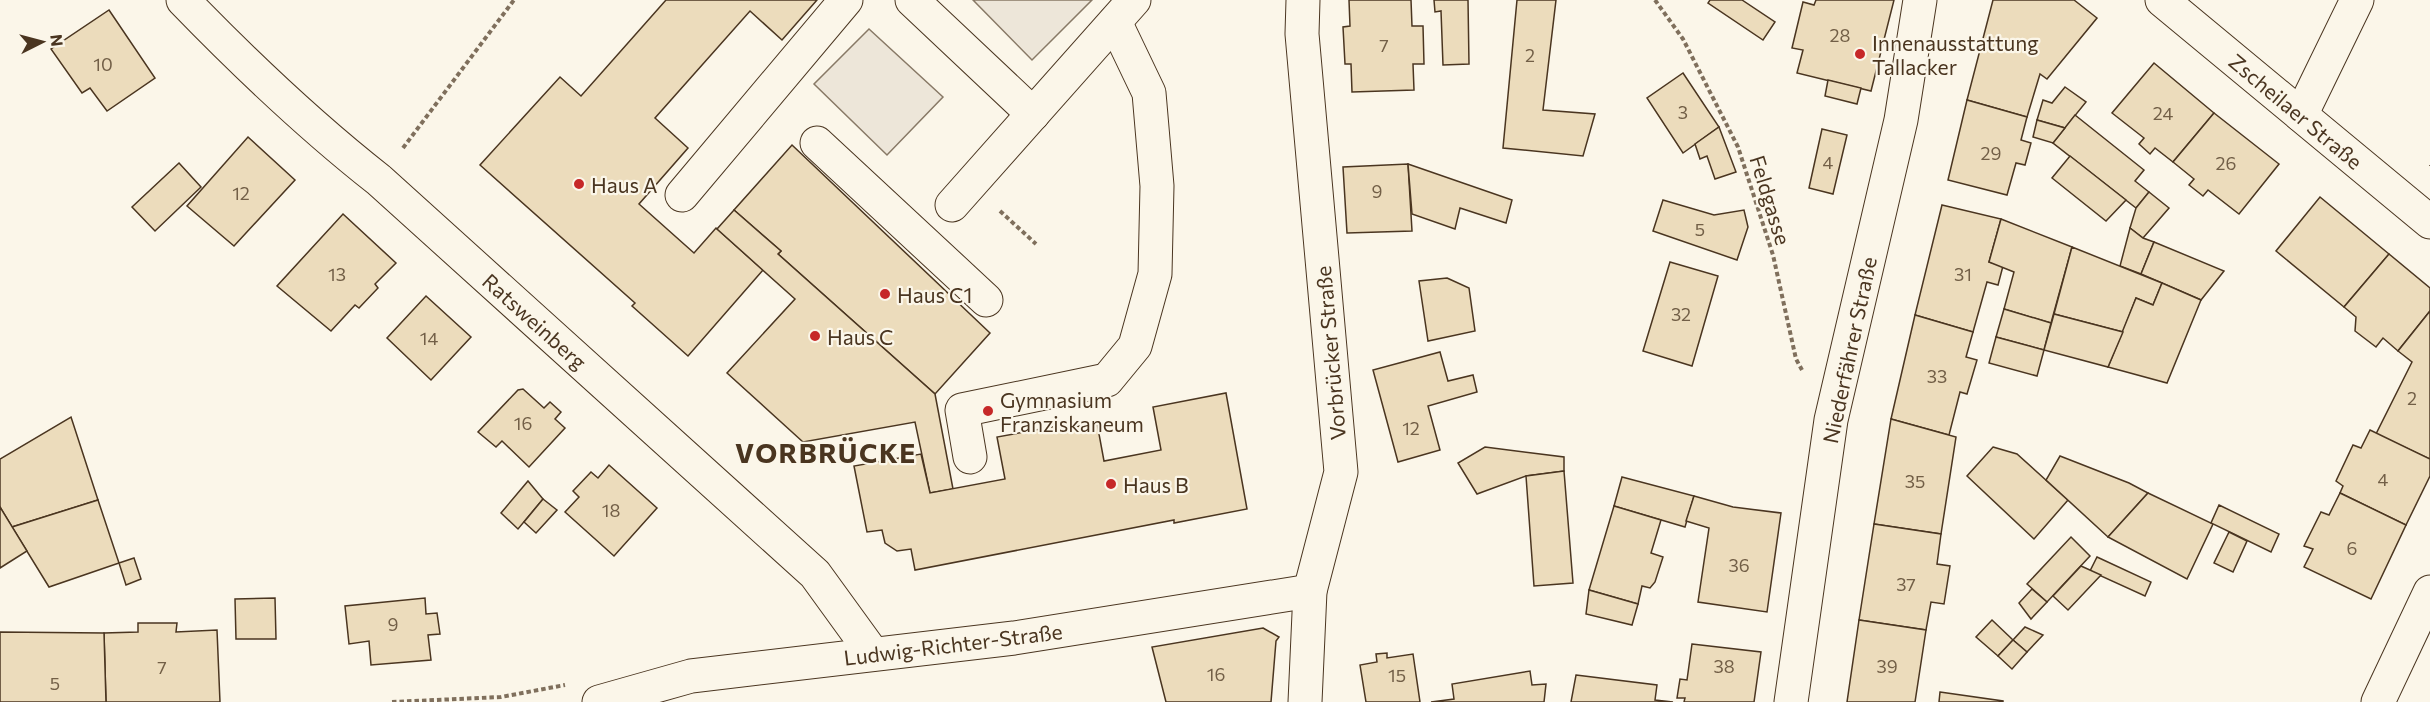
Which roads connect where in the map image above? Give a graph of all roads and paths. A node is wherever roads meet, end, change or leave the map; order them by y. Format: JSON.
{"nodes":[{"id":1,"x":183,"y":0,"type":"edge"},
{"id":2,"x":513,"y":0,"type":"edge"},
{"id":3,"x":846,"y":0,"type":"edge"},
{"id":4,"x":912,"y":0,"type":"edge"},
{"id":5,"x":1303,"y":0,"type":"edge"},
{"id":6,"x":1655,"y":0,"type":"edge"},
{"id":7,"x":1920,"y":0,"type":"edge"},
{"id":8,"x":2162,"y":0,"type":"edge"},
{"id":9,"x":2357,"y":0,"type":"edge"},
{"id":10,"x":1125,"y":11,"type":"edge"},
{"id":11,"x":1033,"y":114,"type":"junction"},
{"id":12,"x":2301,"y":115,"type":"junction"},
{"id":13,"x":817,"y":142,"type":"dead end"},
{"id":14,"x":379,"y":180,"type":"junction"},
{"id":15,"x":961,"y":194,"type":"joint"},
{"id":16,"x":682,"y":195,"type":"dead end"},
{"id":17,"x":2430,"y":222,"type":"edge"},
{"id":18,"x":1036,"y":244,"type":"dead end"},
{"id":19,"x":986,"y":300,"type":"dead end"},
{"id":20,"x":1831,"y":420,"type":"junction"},
{"id":21,"x":970,"y":457,"type":"dead end"},
{"id":22,"x":1310,"y":591,"type":"junction"},
{"id":23,"x":2430,"y":592,"type":"edge"},
{"id":24,"x":873,"y":654,"type":"junction"},
{"id":25,"x":587,"y":692,"type":"edge"},
{"id":26,"x":392,"y":702,"type":"edge"},
{"id":27,"x":1305,"y":702,"type":"edge"},
{"id":28,"x":1791,"y":702,"type":"edge"},
{"id":29,"x":2378,"y":702,"type":"edge"}],
"edges":[{"from":1,"to":14,"type":"street","name":"Ratsweinberg"},
{"from":2,"to":14,"type":"path"},
{"from":3,"to":16,"type":"street"},
{"from":4,"to":11,"type":"street"},
{"from":5,"to":22,"type":"street","name":"Vorbrücker Straße"},
{"from":6,"to":20,"type":"path","name":"Feldgasse"},
{"from":7,"to":20,"type":"street","name":"Niederfährer Straße"},
{"from":8,"to":12,"type":"street","name":"Zscheilaer Straße"},
{"from":9,"to":12,"type":"street"},
{"from":10,"to":11,"type":"street"},
{"from":10,"to":21,"type":"street"},
{"from":11,"to":15,"type":"street"},
{"from":12,"to":17,"type":"street","name":"Zscheilaer Straße"},
{"from":13,"to":19,"type":"street"},
{"from":14,"to":24,"type":"street","name":"Ratsweinberg"},
{"from":15,"to":18,"type":"path"},
{"from":20,"to":28,"type":"street","name":"Niederfährer Straße"},
{"from":22,"to":24,"type":"street","name":"Ludwig-Richter-Straße"},
{"from":22,"to":27,"type":"street","name":"Vorbrücker Straße"},
{"from":23,"to":29,"type":"street"},
{"from":24,"to":25,"type":"street","name":"Ludwig-Richter-Straße"},
{"from":25,"to":26,"type":"path"}]}
